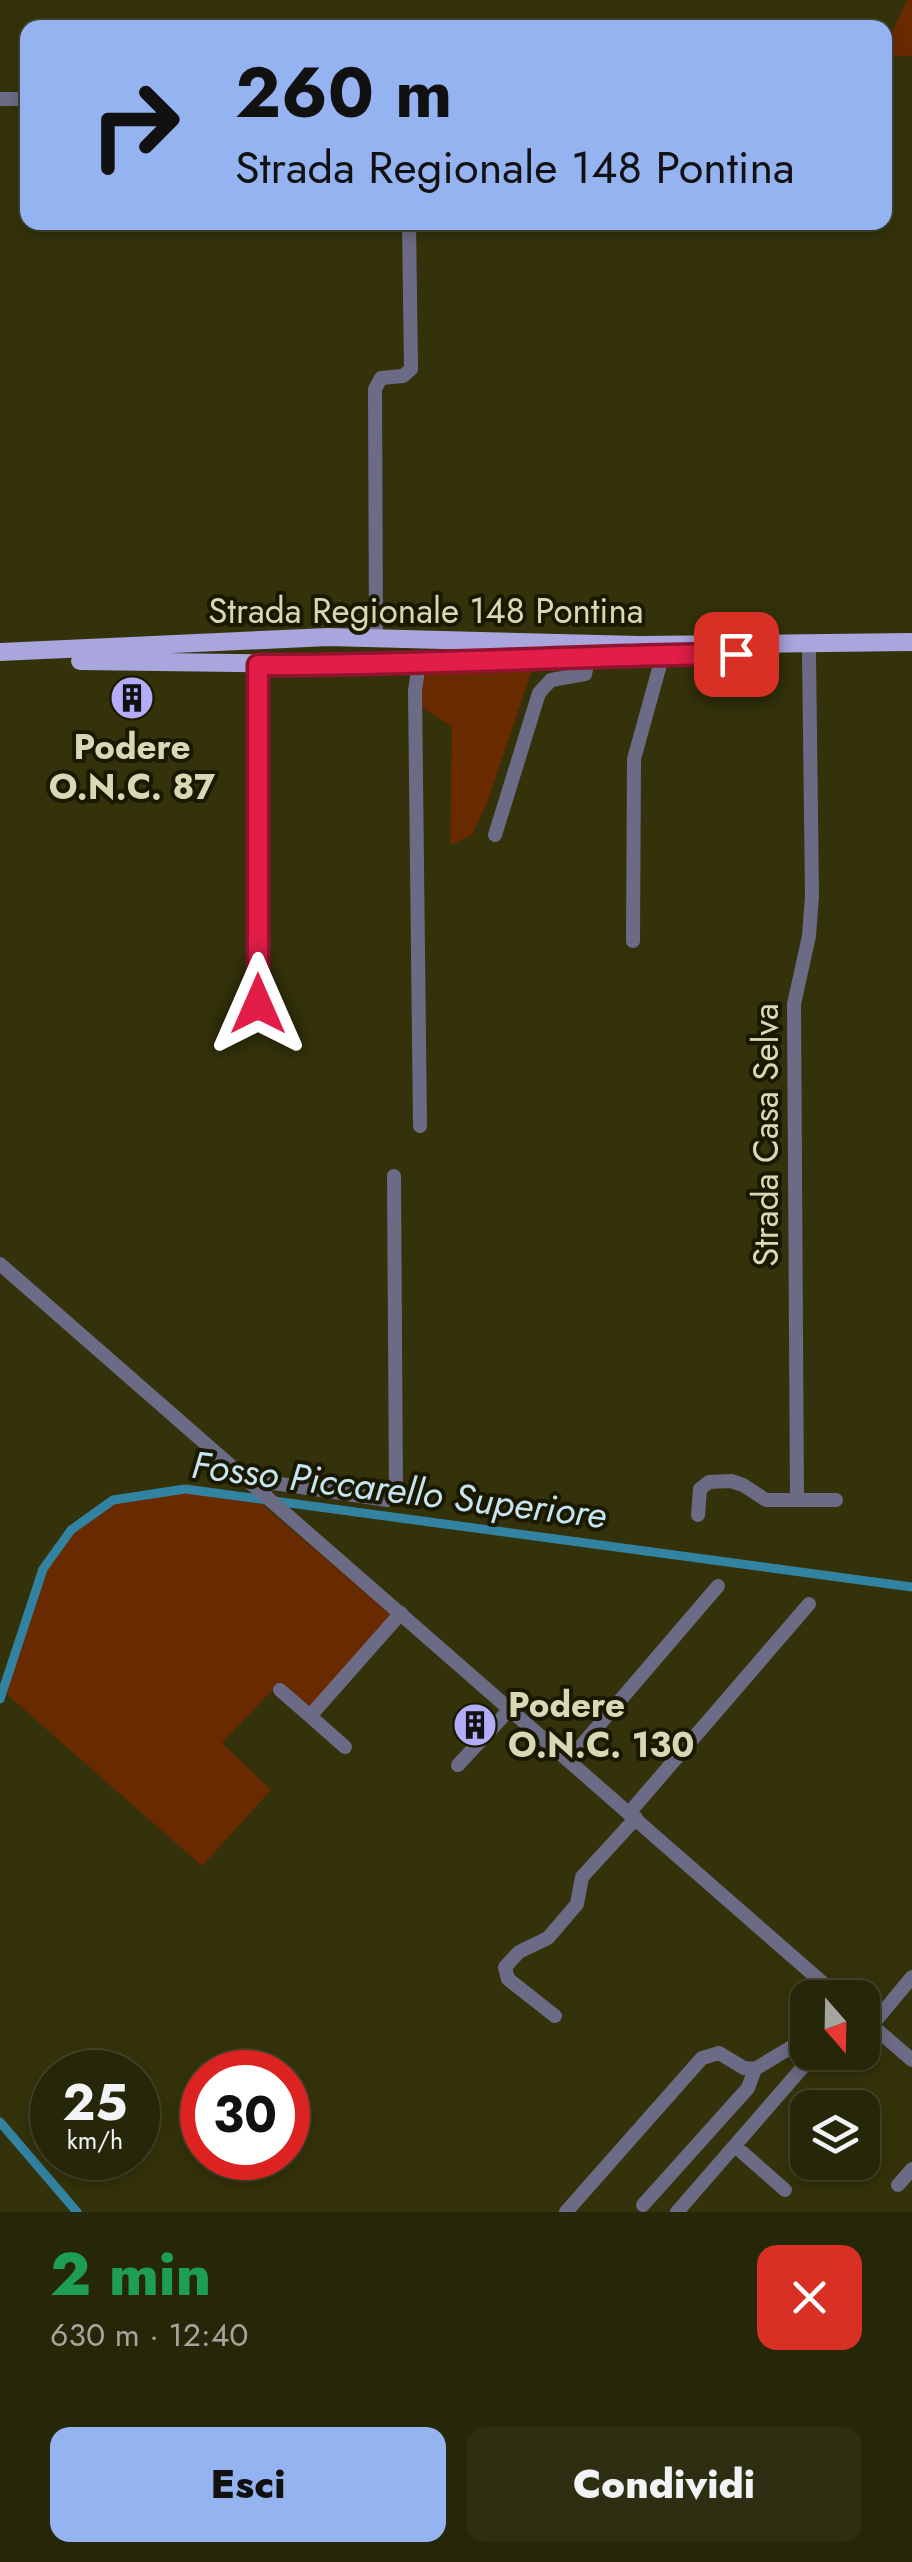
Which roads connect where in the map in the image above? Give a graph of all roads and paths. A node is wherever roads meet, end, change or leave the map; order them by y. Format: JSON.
{"nodes":[{"id":1,"x":409,"y":230,"type":"edge"},
{"id":2,"x":376,"y":638,"type":"junction"},
{"id":3,"x":912,"y":642,"type":"edge"},
{"id":4,"x":0,"y":652,"type":"edge"},
{"id":5,"x":912,"y":652,"type":"edge"},
{"id":6,"x":809,"y":653,"type":"junction"},
{"id":7,"x":663,"y":654,"type":"junction"},
{"id":8,"x":589,"y":655,"type":"junction"},
{"id":9,"x":0,"y":661,"type":"edge"},
{"id":10,"x":419,"y":664,"type":"junction"},
{"id":11,"x":258,"y":665,"type":"junction"},
{"id":12,"x":494,"y":835,"type":"dead end"},
{"id":13,"x":633,"y":940,"type":"dead end"},
{"id":14,"x":258,"y":1004,"type":"dead end"},
{"id":15,"x":420,"y":1126,"type":"dead end"},
{"id":16,"x":394,"y":1176,"type":"dead end"},
{"id":17,"x":0,"y":1264,"type":"edge"},
{"id":18,"x":258,"y":1488,"type":"junction"},
{"id":19,"x":797,"y":1500,"type":"junction"},
{"id":20,"x":836,"y":1500,"type":"dead end"},
{"id":21,"x":698,"y":1515,"type":"dead end"},
{"id":22,"x":718,"y":1586,"type":"dead end"},
{"id":23,"x":809,"y":1604,"type":"dead end"},
{"id":24,"x":402,"y":1613,"type":"junction"},
{"id":25,"x":280,"y":1690,"type":"dead end"},
{"id":26,"x":510,"y":1709,"type":"junction"},
{"id":27,"x":310,"y":1716,"type":"junction"},
{"id":28,"x":344,"y":1747,"type":"dead end"},
{"id":29,"x":568,"y":1760,"type":"junction"},
{"id":30,"x":458,"y":1766,"type":"dead end"},
{"id":31,"x":632,"y":1816,"type":"junction"},
{"id":32,"x":912,"y":1977,"type":"edge"},
{"id":33,"x":819,"y":1980,"type":"edge"},
{"id":34,"x":880,"y":2008,"type":"edge"},
{"id":35,"x":554,"y":2016,"type":"dead end"},
{"id":36,"x":880,"y":2032,"type":"edge"},
{"id":37,"x":790,"y":2048,"type":"edge"},
{"id":38,"x":912,"y":2060,"type":"edge"},
{"id":39,"x":754,"y":2069,"type":"junction"},
{"id":40,"x":800,"y":2070,"type":"edge"},
{"id":41,"x":735,"y":2146,"type":"junction"},
{"id":42,"x":912,"y":2169,"type":"edge"},
{"id":43,"x":898,"y":2185,"type":"dead end"},
{"id":44,"x":784,"y":2190,"type":"dead end"},
{"id":45,"x":643,"y":2206,"type":"dead end"},
{"id":46,"x":566,"y":2212,"type":"edge"},
{"id":47,"x":677,"y":2212,"type":"edge"}],
"edges":[{"from":1,"to":2,"type":"street"},
{"from":2,"to":3,"type":"main road","name":"Strada Regionale 148 Pontina"},
{"from":2,"to":4,"type":"main road","name":"Strada Regionale 148 Pontina"},
{"from":5,"to":6,"type":"main road","name":"Strada Regionale 148 Pontina"},
{"from":6,"to":7,"type":"main road","name":"Strada Regionale 148 Pontina"},
{"from":6,"to":19,"type":"street","name":"Strada Casa Selva"},
{"from":7,"to":8,"type":"main road","name":"Strada Regionale 148 Pontina"},
{"from":7,"to":13,"type":"street"},
{"from":8,"to":10,"type":"main road","name":"Strada Regionale 148 Pontina"},
{"from":8,"to":12,"type":"street"},
{"from":9,"to":11,"type":"main road","name":"Strada Regionale 148 Pontina"},
{"from":10,"to":11,"type":"main road","name":"Strada Regionale 148 Pontina"},
{"from":10,"to":15,"type":"street"},
{"from":11,"to":14,"type":"street"},
{"from":16,"to":18,"type":"street"},
{"from":17,"to":18,"type":"street"},
{"from":18,"to":24,"type":"street"},
{"from":19,"to":20,"type":"street"},
{"from":19,"to":21,"type":"street"},
{"from":22,"to":29,"type":"street"},
{"from":23,"to":31,"type":"street"},
{"from":24,"to":26,"type":"street"},
{"from":24,"to":27,"type":"street"},
{"from":25,"to":27,"type":"street"},
{"from":26,"to":29,"type":"street"},
{"from":26,"to":30,"type":"street"},
{"from":27,"to":28,"type":"street"},
{"from":29,"to":31,"type":"street"},
{"from":31,"to":33,"type":"street"},
{"from":31,"to":35,"type":"street"},
{"from":32,"to":34,"type":"street"},
{"from":36,"to":38,"type":"street"},
{"from":37,"to":39,"type":"street"},
{"from":39,"to":45,"type":"street"},
{"from":39,"to":46,"type":"street"},
{"from":40,"to":41,"type":"street"},
{"from":41,"to":44,"type":"street"},
{"from":41,"to":47,"type":"street"},
{"from":42,"to":43,"type":"street"}]}
